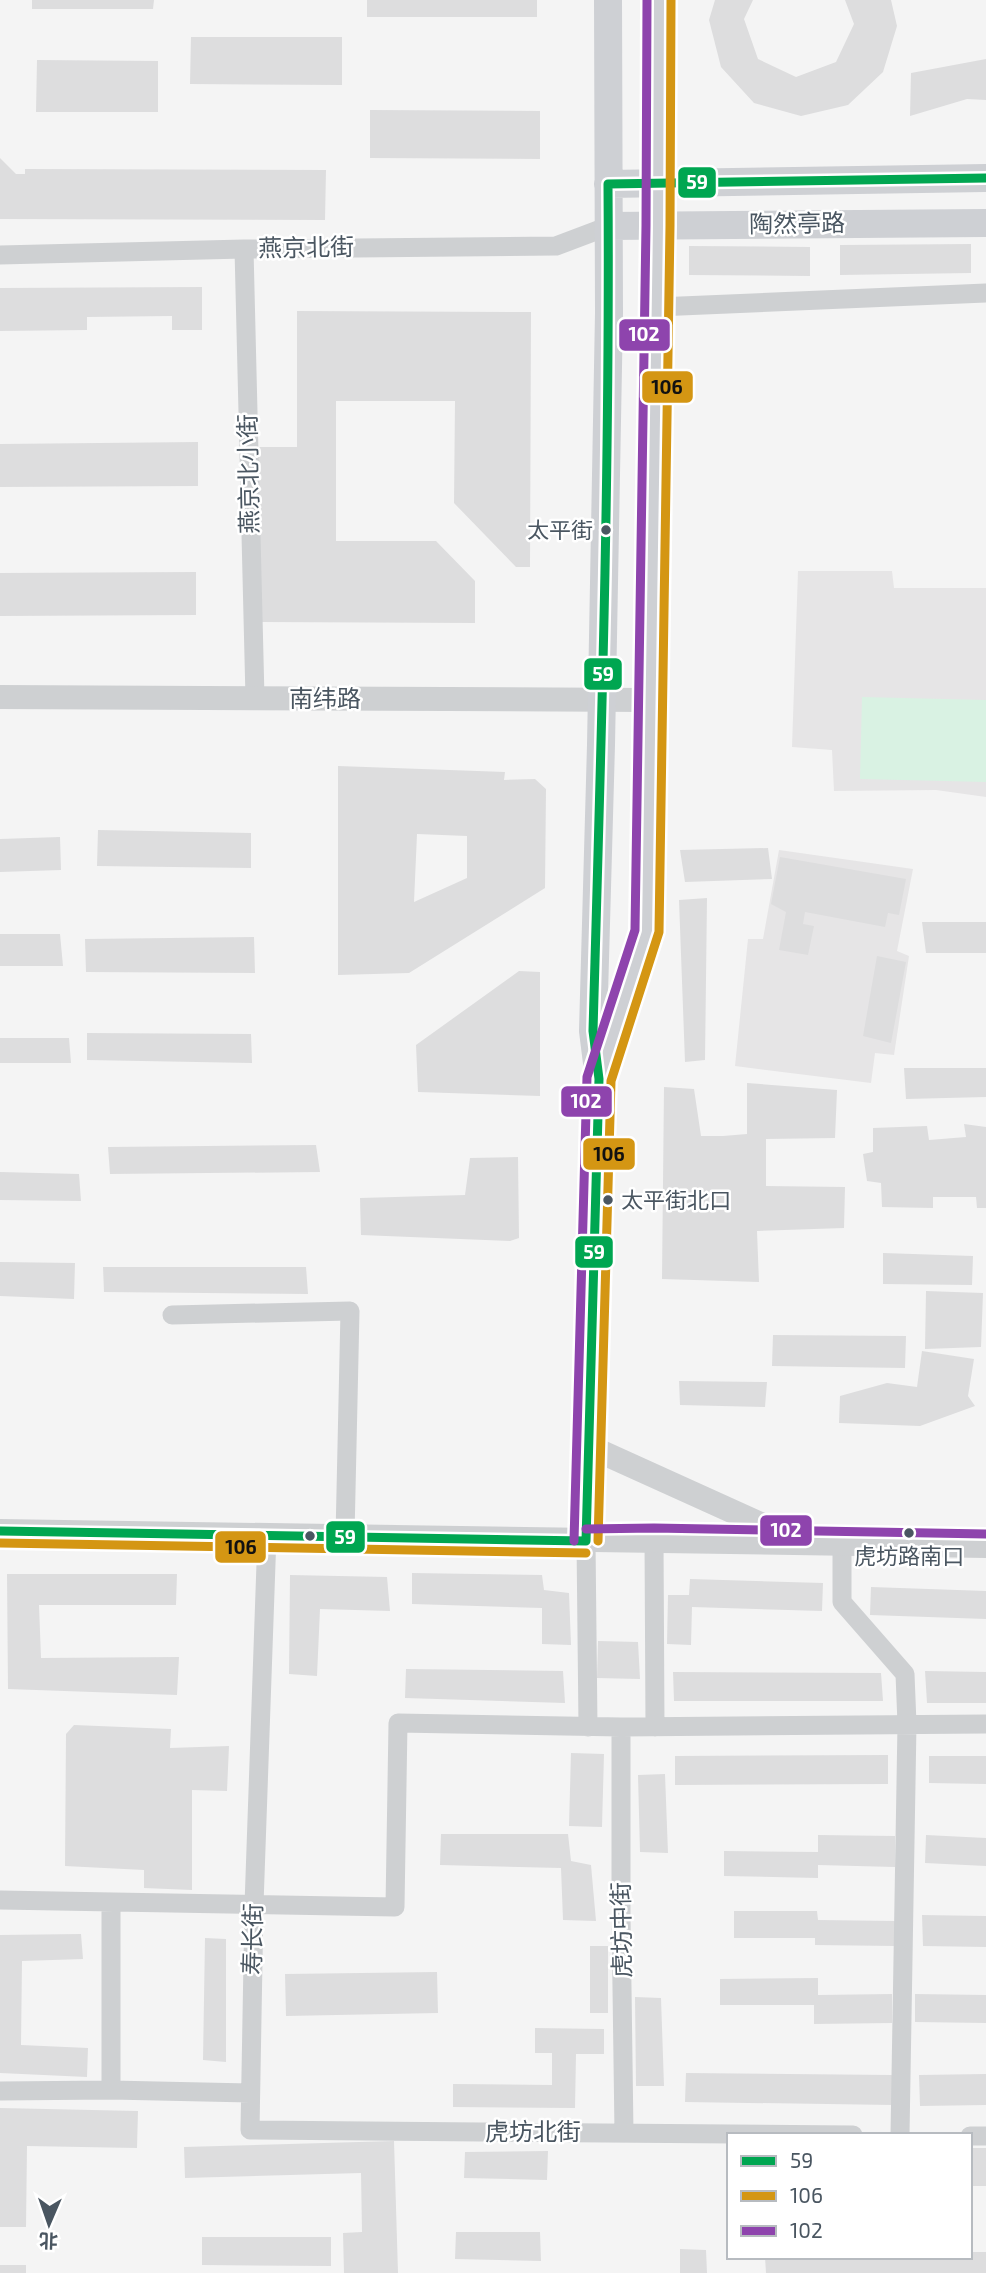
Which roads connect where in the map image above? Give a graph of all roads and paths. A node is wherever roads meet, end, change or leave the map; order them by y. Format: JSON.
{"nodes":[{"id":1,"x":608,"y":0,"type":"edge"},
{"id":2,"x":659,"y":0,"type":"edge"},
{"id":3,"x":986,"y":178,"type":"edge"},
{"id":4,"x":608,"y":184,"type":"junction"},
{"id":5,"x":658,"y":184,"type":"junction"},
{"id":6,"x":986,"y":223,"type":"edge"},
{"id":7,"x":609,"y":226,"type":"junction"},
{"id":8,"x":658,"y":226,"type":"junction"},
{"id":9,"x":244,"y":249,"type":"junction"},
{"id":10,"x":0,"y":255,"type":"edge"},
{"id":11,"x":986,"y":293,"type":"edge"},
{"id":12,"x":657,"y":307,"type":"junction"},
{"id":13,"x":0,"y":697,"type":"edge"},
{"id":14,"x":255,"y":698,"type":"junction"},
{"id":15,"x":602,"y":700,"type":"junction"},
{"id":16,"x":649,"y":700,"type":"junction"},
{"id":17,"x":599,"y":1079,"type":"junction"},
{"id":18,"x":172,"y":1315,"type":"dead end"},
{"id":19,"x":588,"y":1446,"type":"junction"},
{"id":20,"x":0,"y":1531,"type":"edge"},
{"id":21,"x":267,"y":1535,"type":"junction"},
{"id":22,"x":345,"y":1536,"type":"junction"},
{"id":23,"x":654,"y":1540,"type":"junction"},
{"id":24,"x":586,"y":1541,"type":"junction"},
{"id":25,"x":799,"y":1542,"type":"junction"},
{"id":26,"x":842,"y":1543,"type":"junction"},
{"id":27,"x":986,"y":1546,"type":"edge"},
{"id":28,"x":907,"y":1724,"type":"junction"},
{"id":29,"x":986,"y":1724,"type":"edge"},
{"id":30,"x":588,"y":1727,"type":"junction"},
{"id":31,"x":621,"y":1727,"type":"junction"},
{"id":32,"x":655,"y":1727,"type":"junction"},
{"id":33,"x":0,"y":1900,"type":"edge"},
{"id":34,"x":111,"y":1902,"type":"junction"},
{"id":35,"x":254,"y":1905,"type":"junction"},
{"id":36,"x":111,"y":2090,"type":"junction"},
{"id":37,"x":0,"y":2091,"type":"edge"},
{"id":38,"x":250,"y":2093,"type":"junction"},
{"id":39,"x":624,"y":2133,"type":"junction"},
{"id":40,"x":900,"y":2133,"type":"edge"},
{"id":41,"x":727,"y":2134,"type":"edge"}],
"edges":[{"from":1,"to":4,"type":"main road"},
{"from":2,"to":5,"type":"main road"},
{"from":3,"to":5,"type":"main road","name":"陶然亭路"},
{"from":4,"to":5,"type":"main road","name":"陶然亭路"},
{"from":4,"to":7,"type":"main road"},
{"from":5,"to":8,"type":"main road"},
{"from":6,"to":8,"type":"main road","name":"陶然亭路"},
{"from":7,"to":8,"type":"main road","name":"陶然亭路"},
{"from":7,"to":9,"type":"street","name":"燕京北街"},
{"from":7,"to":15,"type":"main road"},
{"from":8,"to":12,"type":"main road"},
{"from":9,"to":10,"type":"street","name":"燕京北街"},
{"from":9,"to":14,"type":"street","name":"燕京北小街"},
{"from":11,"to":12,"type":"street"},
{"from":12,"to":16,"type":"main road"},
{"from":13,"to":14,"type":"street","name":"南纬路"},
{"from":14,"to":15,"type":"street","name":"南纬路"},
{"from":15,"to":16,"type":"street","name":"南纬路"},
{"from":15,"to":17,"type":"main road"},
{"from":16,"to":17,"type":"main road"},
{"from":17,"to":19,"type":"main road"},
{"from":18,"to":22,"type":"street"},
{"from":19,"to":24,"type":"main road"},
{"from":19,"to":25,"type":"street"},
{"from":20,"to":21,"type":"street"},
{"from":21,"to":22,"type":"street"},
{"from":21,"to":35,"type":"street","name":"寿长街"},
{"from":22,"to":24,"type":"street"},
{"from":23,"to":24,"type":"street"},
{"from":23,"to":25,"type":"street"},
{"from":23,"to":32,"type":"street"},
{"from":24,"to":30,"type":"street"},
{"from":25,"to":26,"type":"street"},
{"from":26,"to":27,"type":"street"},
{"from":26,"to":28,"type":"street"},
{"from":28,"to":29,"type":"street"},
{"from":28,"to":32,"type":"street"},
{"from":28,"to":40,"type":"street"},
{"from":30,"to":31,"type":"street"},
{"from":30,"to":35,"type":"street"},
{"from":31,"to":32,"type":"street"},
{"from":31,"to":39,"type":"street","name":"虎坊中街"},
{"from":33,"to":34,"type":"street"},
{"from":34,"to":35,"type":"street"},
{"from":34,"to":36,"type":"street"},
{"from":35,"to":38,"type":"street","name":"寿长街"},
{"from":36,"to":37,"type":"street"},
{"from":36,"to":38,"type":"street"},
{"from":38,"to":39,"type":"street","name":"虎坊北街"},
{"from":39,"to":41,"type":"street","name":"虎坊北街"}]}
